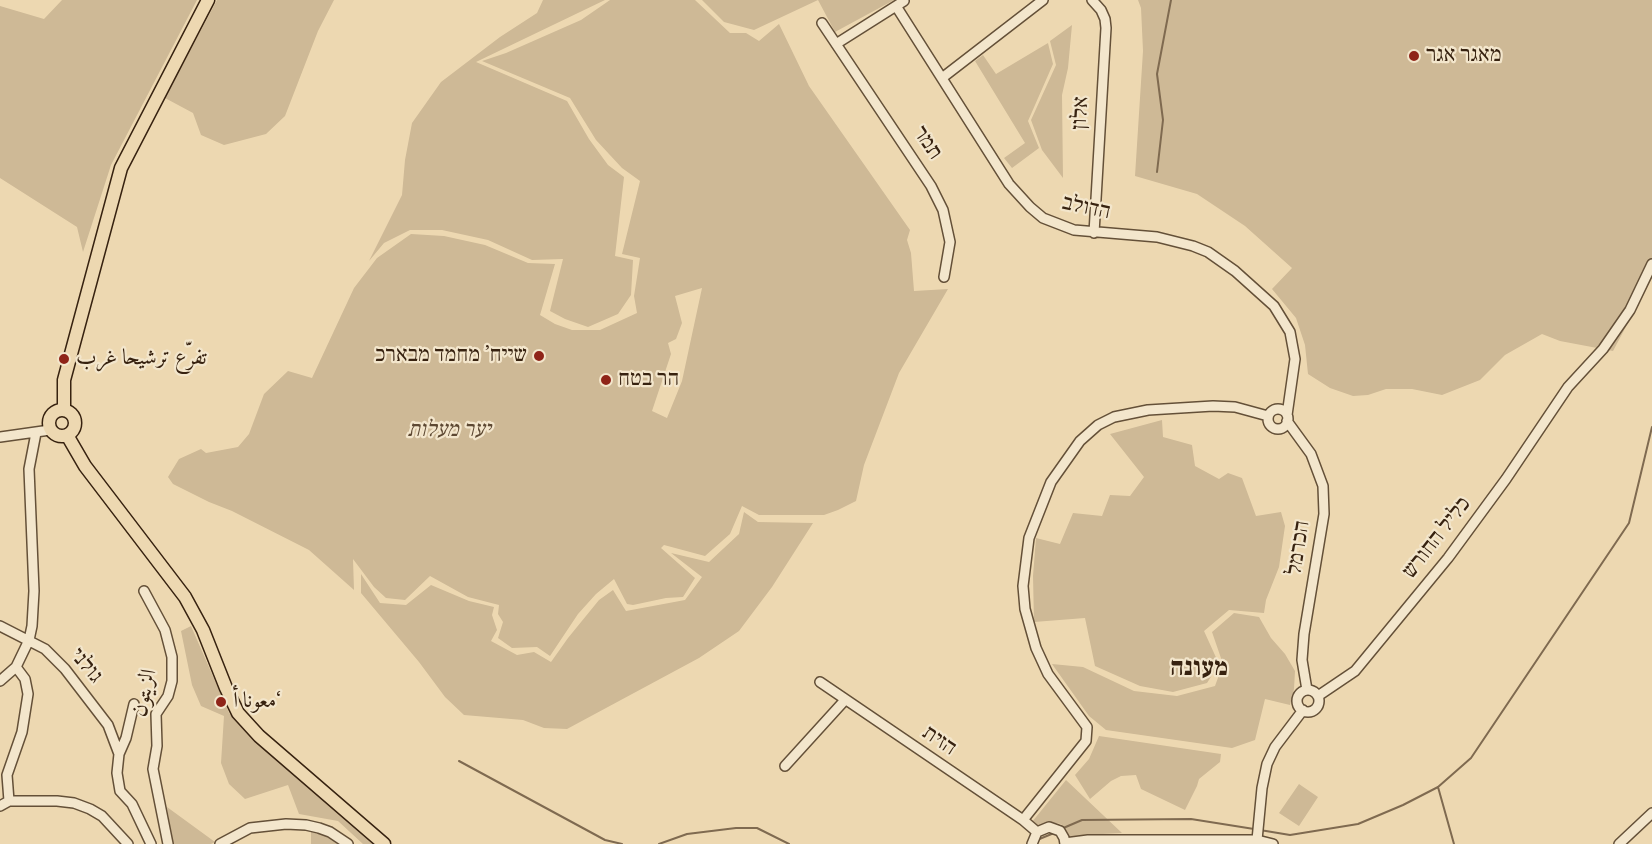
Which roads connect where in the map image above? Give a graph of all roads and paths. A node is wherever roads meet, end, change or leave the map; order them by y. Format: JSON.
{"nodes":[{"id":1,"x":208,"y":0,"type":"edge"},
{"id":2,"x":1043,"y":0,"type":"edge"},
{"id":3,"x":1092,"y":0,"type":"edge"},
{"id":4,"x":900,"y":4,"type":"edge"},
{"id":5,"x":822,"y":23,"type":"dead end"},
{"id":6,"x":836,"y":44,"type":"junction"},
{"id":7,"x":942,"y":78,"type":"junction"},
{"id":8,"x":1094,"y":233,"type":"junction"},
{"id":9,"x":1652,"y":264,"type":"edge"},
{"id":10,"x":944,"y":277,"type":"dead end"},
{"id":11,"x":1292,"y":385,"type":"junction"},
{"id":12,"x":64,"y":410,"type":"junction"},
{"id":13,"x":1271,"y":412,"type":"junction"},
{"id":14,"x":1287,"y":418,"type":"junction"},
{"id":15,"x":50,"y":429,"type":"junction"},
{"id":16,"x":36,"y":433,"type":"junction"},
{"id":17,"x":67,"y":435,"type":"junction"},
{"id":18,"x":0,"y":437,"type":"edge"},
{"id":19,"x":144,"y":591,"type":"dead end"},
{"id":20,"x":0,"y":626,"type":"edge"},
{"id":21,"x":29,"y":640,"type":"junction"},
{"id":22,"x":16,"y":667,"type":"junction"},
{"id":23,"x":0,"y":681,"type":"edge"},
{"id":24,"x":820,"y":682,"type":"dead end"},
{"id":25,"x":1307,"y":690,"type":"junction"},
{"id":26,"x":1318,"y":696,"type":"junction"},
{"id":27,"x":845,"y":700,"type":"junction"},
{"id":28,"x":134,"y":704,"type":"dead end"},
{"id":29,"x":1303,"y":710,"type":"junction"},
{"id":30,"x":119,"y":754,"type":"junction"},
{"id":31,"x":785,"y":766,"type":"dead end"},
{"id":32,"x":4,"y":803,"type":"edge"},
{"id":33,"x":1652,"y":813,"type":"edge"},
{"id":34,"x":1023,"y":820,"type":"junction"},
{"id":35,"x":1037,"y":832,"type":"junction"},
{"id":36,"x":1257,"y":840,"type":"junction"},
{"id":37,"x":128,"y":844,"type":"edge"},
{"id":38,"x":151,"y":844,"type":"edge"},
{"id":39,"x":168,"y":844,"type":"edge"},
{"id":40,"x":220,"y":844,"type":"edge"},
{"id":41,"x":348,"y":844,"type":"edge"},
{"id":42,"x":384,"y":844,"type":"edge"},
{"id":43,"x":1032,"y":844,"type":"edge"},
{"id":44,"x":1065,"y":844,"type":"edge"},
{"id":45,"x":1273,"y":844,"type":"edge"},
{"id":46,"x":1619,"y":844,"type":"edge"}],
"edges":[{"from":1,"to":12,"type":"main road"},
{"from":2,"to":7,"type":"street"},
{"from":3,"to":8,"type":"street","name":"אלון"},
{"from":4,"to":6,"type":"street"},
{"from":4,"to":7,"type":"street","name":"הדולב"},
{"from":5,"to":6,"type":"street","name":"תמר"},
{"from":6,"to":10,"type":"street","name":"תמר"},
{"from":7,"to":8,"type":"street","name":"הדולב"},
{"from":8,"to":11,"type":"street","name":"הדולב"},
{"from":9,"to":26,"type":"street","name":"כליל החורש"},
{"from":11,"to":13,"type":"street"},
{"from":11,"to":14,"type":"street","name":"הדולב"},
{"from":12,"to":15,"type":"main road"},
{"from":12,"to":17,"type":"main road"},
{"from":13,"to":14,"type":"street"},
{"from":13,"to":14,"type":"street"},
{"from":13,"to":34,"type":"street"},
{"from":14,"to":25,"type":"street","name":"הכרמל"},
{"from":15,"to":16,"type":"street"},
{"from":15,"to":17,"type":"main road"},
{"from":16,"to":18,"type":"street"},
{"from":16,"to":21,"type":"street"},
{"from":17,"to":42,"type":"main road"},
{"from":19,"to":39,"type":"street","name":"الزيتون"},
{"from":20,"to":21,"type":"street","name":"גולני"},
{"from":21,"to":22,"type":"street"},
{"from":21,"to":30,"type":"street","name":"גולני"},
{"from":22,"to":23,"type":"street"},
{"from":22,"to":32,"type":"street"},
{"from":24,"to":27,"type":"street","name":"הזית"},
{"from":25,"to":26,"type":"street"},
{"from":25,"to":29,"type":"street"},
{"from":26,"to":29,"type":"street"},
{"from":27,"to":31,"type":"street"},
{"from":27,"to":34,"type":"street","name":"הזית"},
{"from":28,"to":30,"type":"street"},
{"from":29,"to":36,"type":"street"},
{"from":30,"to":38,"type":"street"},
{"from":32,"to":37,"type":"street"},
{"from":33,"to":46,"type":"street"},
{"from":34,"to":35,"type":"street","name":"הזית"},
{"from":35,"to":43,"type":"street"},
{"from":35,"to":44,"type":"street"},
{"from":36,"to":44,"type":"street"},
{"from":36,"to":45,"type":"street"},
{"from":40,"to":41,"type":"street"}]}
